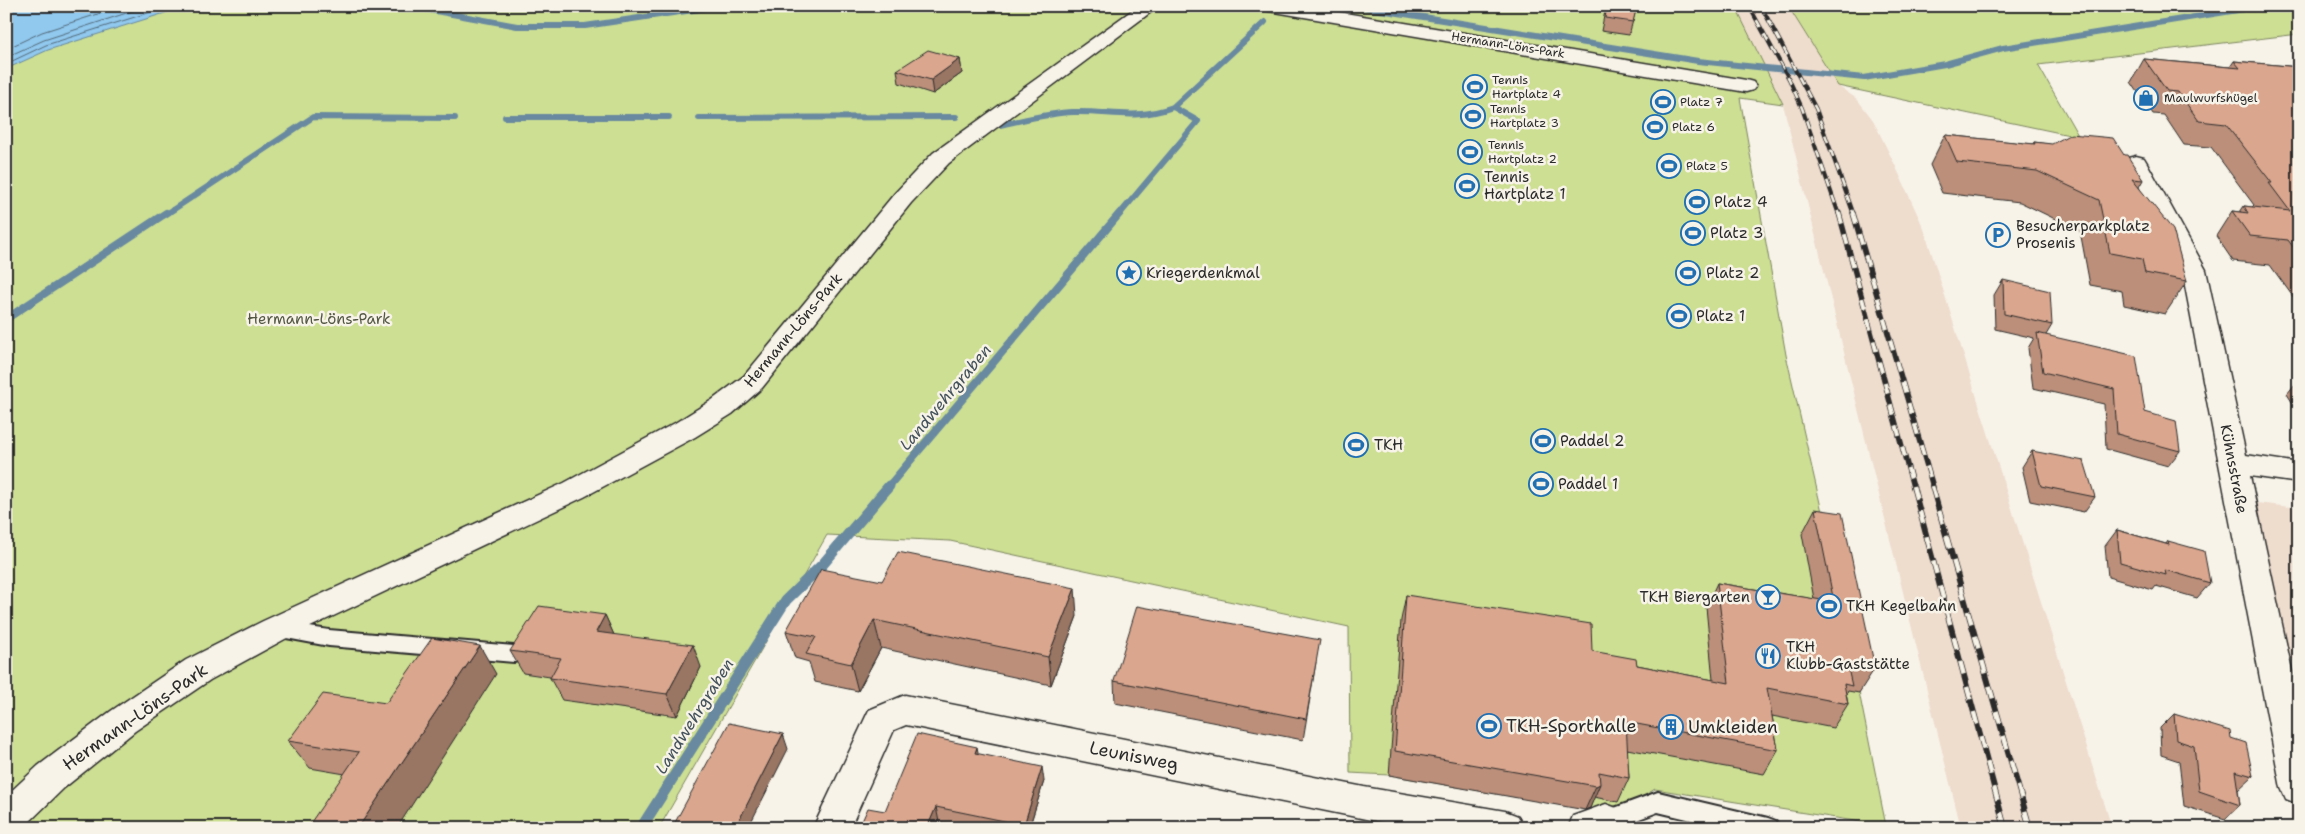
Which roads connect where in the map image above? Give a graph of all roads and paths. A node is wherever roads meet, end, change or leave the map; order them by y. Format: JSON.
{"nodes":[{"id":1,"x":1150,"y":6,"type":"edge"},
{"id":2,"x":1269,"y":6,"type":"edge"},
{"id":3,"x":1746,"y":86,"type":"dead end"},
{"id":4,"x":2136,"y":163,"type":"dead end"},
{"id":5,"x":2233,"y":463,"type":"junction"},
{"id":6,"x":2299,"y":473,"type":"edge"},
{"id":7,"x":274,"y":630,"type":"junction"},
{"id":8,"x":514,"y":654,"type":"edge"},
{"id":9,"x":2299,"y":788,"type":"edge"},
{"id":10,"x":6,"y":820,"type":"edge"},
{"id":11,"x":1596,"y":824,"type":"edge"},
{"id":12,"x":830,"y":828,"type":"edge"},
{"id":13,"x":1505,"y":828,"type":"edge"},
{"id":14,"x":1768,"y":828,"type":"edge"}],
"edges":[{"from":1,"to":7,"type":"street","name":"Hermann-Löns-Park"},
{"from":2,"to":3,"type":"street","name":"Hermann-Löns-Park"},
{"from":4,"to":5,"type":"street","name":"Kühnsstraße"},
{"from":5,"to":6,"type":"street"},
{"from":5,"to":9,"type":"street","name":"Kühnsstraße"},
{"from":7,"to":8,"type":"lane"},
{"from":7,"to":10,"type":"street","name":"Hermann-Löns-Park"},
{"from":11,"to":14,"type":"lane"},
{"from":12,"to":13,"type":"street","name":"Leunisweg"}]}
